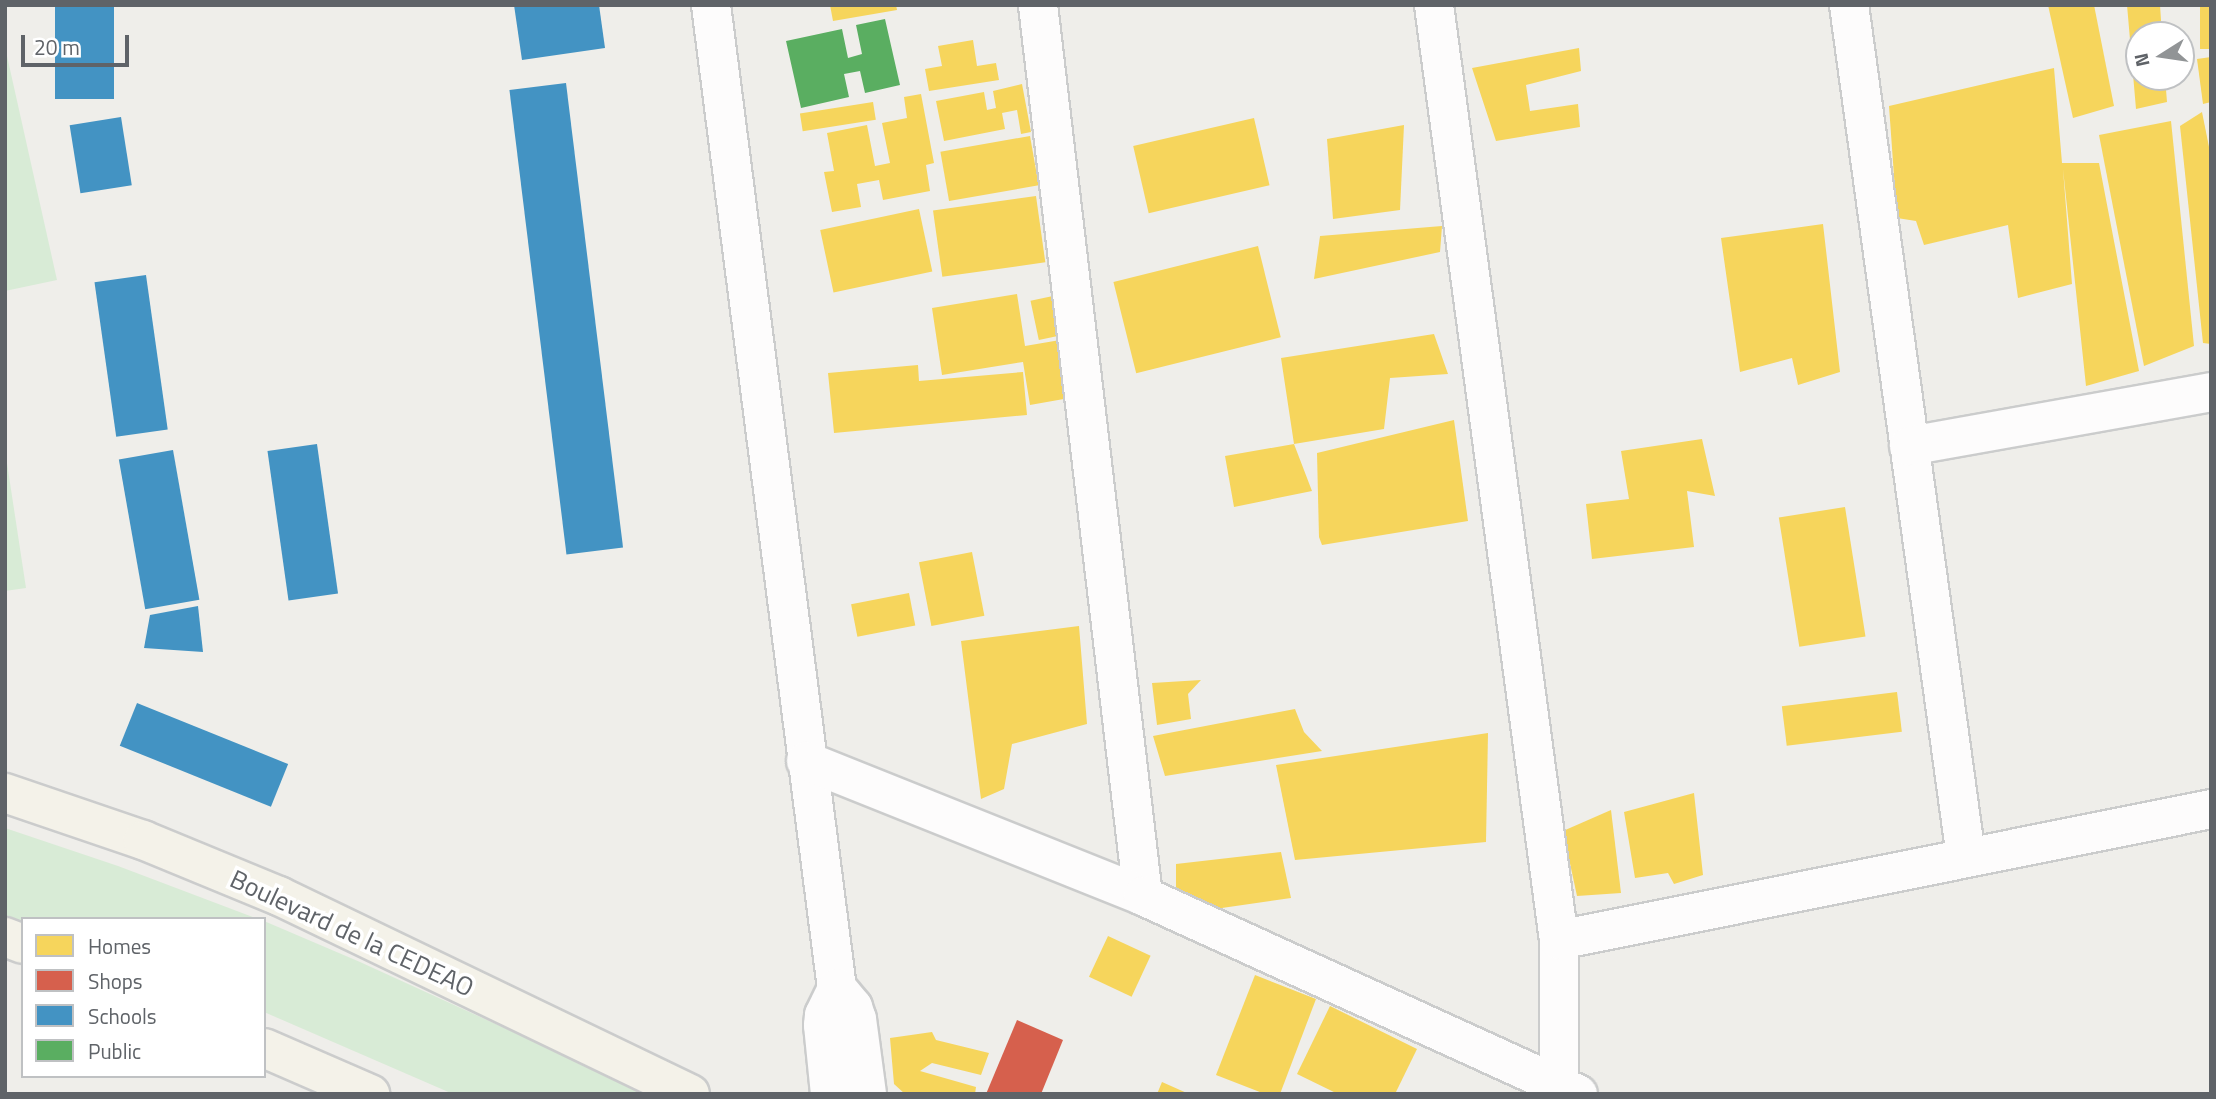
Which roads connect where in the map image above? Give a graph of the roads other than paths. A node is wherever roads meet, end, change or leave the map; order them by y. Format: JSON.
{"nodes":[{"id":1,"x":711,"y":5,"type":"edge"},
{"id":2,"x":1038,"y":5,"type":"edge"},
{"id":3,"x":1434,"y":5,"type":"edge"},
{"id":4,"x":1849,"y":5,"type":"edge"},
{"id":5,"x":2211,"y":392,"type":"edge"},
{"id":6,"x":1909,"y":446,"type":"junction"},
{"id":7,"x":806,"y":761,"type":"junction"},
{"id":8,"x":5,"y":793,"type":"edge"},
{"id":9,"x":2211,"y":809,"type":"edge"},
{"id":10,"x":1966,"y":857,"type":"junction"},
{"id":11,"x":1143,"y":895,"type":"junction"},
{"id":12,"x":1559,"y":940,"type":"junction"},
{"id":13,"x":837,"y":988,"type":"junction"},
{"id":14,"x":266,"y":1049,"type":"edge"},
{"id":15,"x":1569,"y":1090,"type":"edge"},
{"id":16,"x":370,"y":1094,"type":"edge"},
{"id":17,"x":690,"y":1094,"type":"edge"},
{"id":18,"x":830,"y":1094,"type":"edge"},
{"id":19,"x":867,"y":1094,"type":"edge"}],
"edges":[{"from":1,"to":7,"type":"street"},
{"from":2,"to":11,"type":"street"},
{"from":3,"to":12,"type":"street"},
{"from":4,"to":6,"type":"street"},
{"from":5,"to":6,"type":"street"},
{"from":6,"to":10,"type":"street"},
{"from":7,"to":11,"type":"street"},
{"from":7,"to":13,"type":"street"},
{"from":8,"to":17,"type":"main road","name":"Boulevard de la CEDEAO"},
{"from":9,"to":10,"type":"street"},
{"from":10,"to":12,"type":"street"},
{"from":11,"to":15,"type":"street"},
{"from":12,"to":15,"type":"street"},
{"from":13,"to":18,"type":"street"},
{"from":13,"to":19,"type":"street"},
{"from":14,"to":16,"type":"main road"}]}
